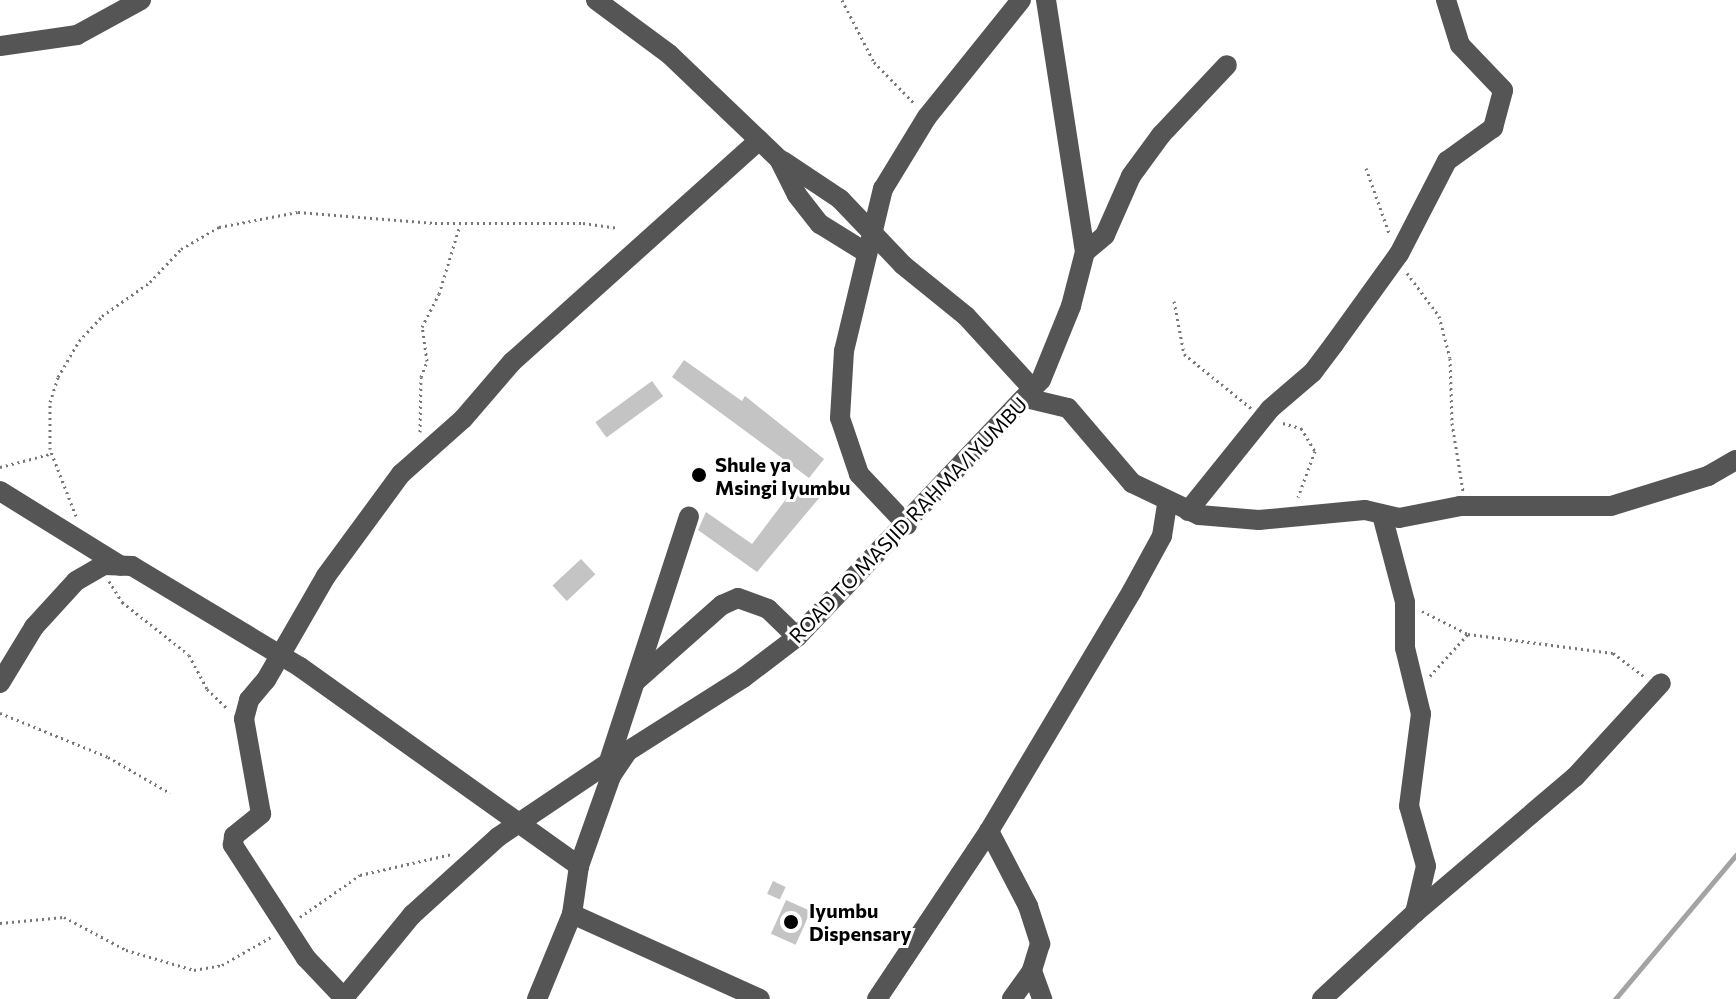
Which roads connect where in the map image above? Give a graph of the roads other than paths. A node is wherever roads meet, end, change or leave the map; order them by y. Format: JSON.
{"nodes":[{"id":1,"x":141,"y":0,"type":"edge"},
{"id":2,"x":596,"y":0,"type":"edge"},
{"id":3,"x":1021,"y":0,"type":"edge"},
{"id":4,"x":1046,"y":0,"type":"edge"},
{"id":5,"x":1446,"y":0,"type":"edge"},
{"id":6,"x":0,"y":46,"type":"edge"},
{"id":7,"x":1227,"y":65,"type":"dead end"},
{"id":8,"x":759,"y":140,"type":"junction"},
{"id":9,"x":779,"y":159,"type":"junction"},
{"id":10,"x":870,"y":244,"type":"junction"},
{"id":11,"x":1085,"y":252,"type":"junction"},
{"id":12,"x":1030,"y":394,"type":"junction"},
{"id":13,"x":1736,"y":460,"type":"edge"},
{"id":14,"x":0,"y":491,"type":"edge"},
{"id":15,"x":1167,"y":503,"type":"junction"},
{"id":16,"x":1188,"y":511,"type":"junction"},
{"id":17,"x":1382,"y":515,"type":"junction"},
{"id":18,"x":689,"y":517,"type":"dead end"},
{"id":19,"x":907,"y":525,"type":"junction"},
{"id":20,"x":113,"y":565,"type":"junction"},
{"id":21,"x":797,"y":637,"type":"junction"},
{"id":22,"x":280,"y":654,"type":"junction"},
{"id":23,"x":636,"y":681,"type":"junction"},
{"id":24,"x":0,"y":683,"type":"edge"},
{"id":25,"x":1661,"y":683,"type":"road end"},
{"id":26,"x":619,"y":754,"type":"junction"},
{"id":27,"x":520,"y":821,"type":"junction"},
{"id":28,"x":989,"y":831,"type":"junction"},
{"id":29,"x":579,"y":866,"type":"junction"},
{"id":30,"x":1415,"y":913,"type":"junction"},
{"id":31,"x":572,"y":914,"type":"junction"},
{"id":32,"x":1032,"y":971,"type":"junction"},
{"id":33,"x":344,"y":999,"type":"edge"},
{"id":34,"x":537,"y":999,"type":"edge"},
{"id":35,"x":760,"y":999,"type":"edge"},
{"id":36,"x":877,"y":999,"type":"edge"},
{"id":37,"x":1012,"y":999,"type":"edge"},
{"id":38,"x":1042,"y":999,"type":"edge"},
{"id":39,"x":1322,"y":999,"type":"edge"}],
"edges":[{"from":1,"to":6,"type":"street"},
{"from":2,"to":8,"type":"street"},
{"from":3,"to":10,"type":"street"},
{"from":4,"to":11,"type":"street","name":"ROAD TO MASJID RAHMA/IYUMBU"},
{"from":5,"to":16,"type":"street"},
{"from":7,"to":11,"type":"street"},
{"from":8,"to":9,"type":"street"},
{"from":8,"to":22,"type":"street"},
{"from":9,"to":10,"type":"street"},
{"from":9,"to":10,"type":"street"},
{"from":10,"to":12,"type":"street"},
{"from":10,"to":19,"type":"street"},
{"from":11,"to":12,"type":"street","name":"ROAD TO MASJID RAHMA/IYUMBU"},
{"from":12,"to":15,"type":"street"},
{"from":12,"to":19,"type":"street","name":"ROAD TO MASJID RAHMA/IYUMBU"},
{"from":13,"to":17,"type":"street"},
{"from":14,"to":20,"type":"street"},
{"from":15,"to":16,"type":"street"},
{"from":15,"to":28,"type":"street"},
{"from":16,"to":17,"type":"street"},
{"from":17,"to":30,"type":"street"},
{"from":18,"to":23,"type":"street"},
{"from":19,"to":21,"type":"street","name":"ROAD TO MASJID RAHMA/IYUMBU"},
{"from":20,"to":22,"type":"street"},
{"from":20,"to":24,"type":"street"},
{"from":21,"to":23,"type":"street"},
{"from":21,"to":26,"type":"street","name":"ROAD TO MASJID RAHMA/IYUMBU"},
{"from":22,"to":27,"type":"street"},
{"from":22,"to":33,"type":"street"},
{"from":23,"to":26,"type":"street"},
{"from":25,"to":30,"type":"street"},
{"from":26,"to":27,"type":"street"},
{"from":26,"to":29,"type":"street","name":"ROAD TO MASJID RAHMA/IYUMBU"},
{"from":27,"to":29,"type":"street"},
{"from":27,"to":33,"type":"street"},
{"from":28,"to":32,"type":"street"},
{"from":28,"to":36,"type":"street"},
{"from":29,"to":31,"type":"street","name":"ROAD TO MASJID RAHMA/IYUMBU"},
{"from":30,"to":39,"type":"street"},
{"from":31,"to":34,"type":"street","name":"ROAD TO MASJID RAHMA/IYUMBU"},
{"from":31,"to":35,"type":"street"},
{"from":32,"to":37,"type":"street"},
{"from":32,"to":38,"type":"street"}]}
